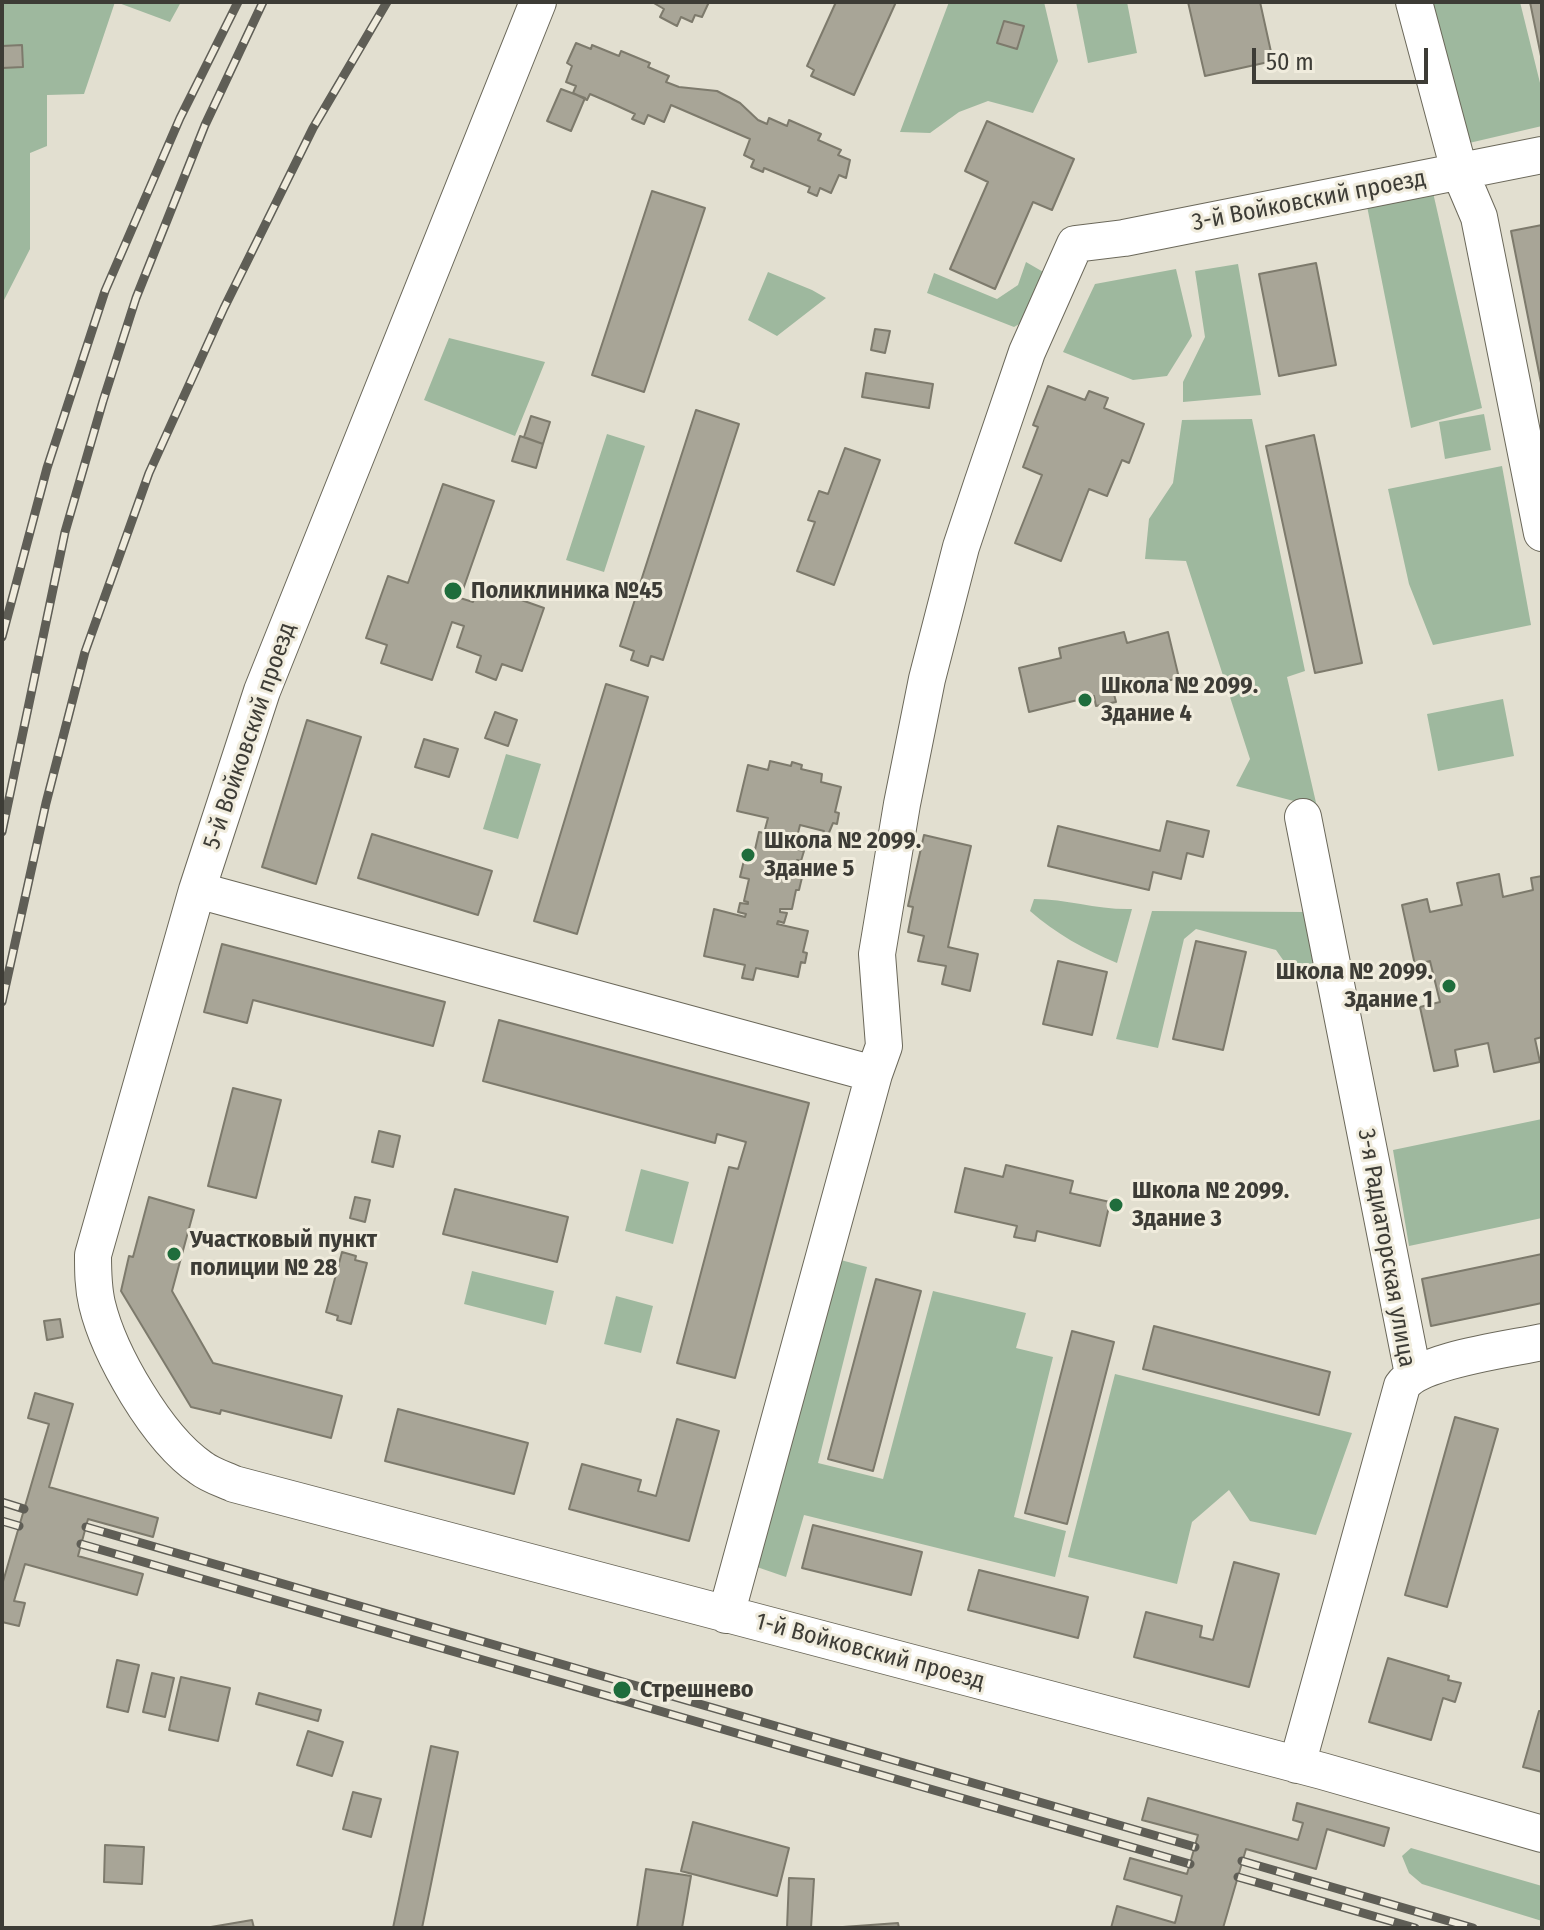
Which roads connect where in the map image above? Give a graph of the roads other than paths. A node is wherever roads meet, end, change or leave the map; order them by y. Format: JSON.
{"nodes":[{"id":1,"x":538,"y":2,"type":"edge"},
{"id":2,"x":1414,"y":2,"type":"edge"},
{"id":3,"x":1542,"y":155,"type":"edge"},
{"id":4,"x":1459,"y":170,"type":"junction"},
{"id":5,"x":1542,"y":533,"type":"edge"},
{"id":6,"x":1303,"y":817,"type":"dead end"},
{"id":7,"x":197,"y":890,"type":"junction"},
{"id":8,"x":874,"y":1074,"type":"junction"},
{"id":9,"x":1542,"y":1342,"type":"edge"},
{"id":10,"x":1413,"y":1374,"type":"junction"},
{"id":11,"x":200,"y":1468,"type":"joint"},
{"id":12,"x":726,"y":1615,"type":"junction"},
{"id":13,"x":1297,"y":1765,"type":"junction"},
{"id":14,"x":1542,"y":1834,"type":"edge"}],
"edges":[{"from":1,"to":7,"type":"street","name":"5-й Войковский проезд"},
{"from":2,"to":4,"type":"street"},
{"from":3,"to":4,"type":"street","name":"3-й Войковский проезд"},
{"from":4,"to":5,"type":"street"},
{"from":4,"to":8,"type":"street","name":"3-й Войковский проезд"},
{"from":6,"to":10,"type":"street","name":"3-я Радиаторская улица"},
{"from":7,"to":8,"type":"street"},
{"from":7,"to":11,"type":"street","name":"5-й Войковский проезд"},
{"from":8,"to":12,"type":"street"},
{"from":9,"to":10,"type":"street"},
{"from":10,"to":13,"type":"street","name":"3-я Радиаторская улица"},
{"from":11,"to":12,"type":"street","name":"1-й Войковский проезд"},
{"from":12,"to":13,"type":"street","name":"1-й Войковский проезд"},
{"from":13,"to":14,"type":"street","name":"1-й Войковский проезд"}]}
